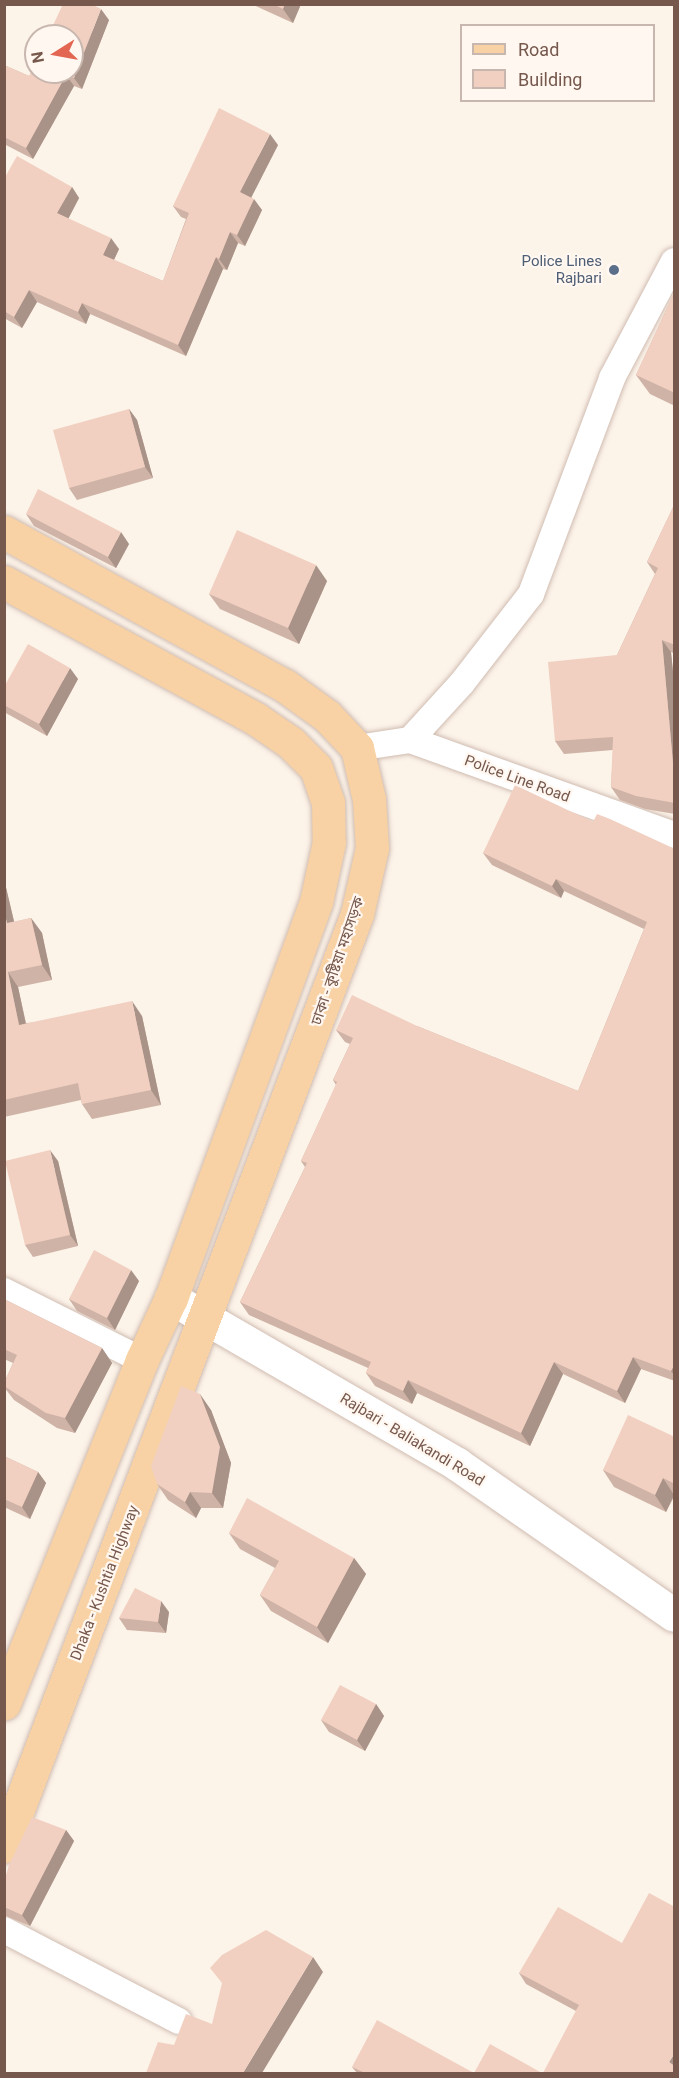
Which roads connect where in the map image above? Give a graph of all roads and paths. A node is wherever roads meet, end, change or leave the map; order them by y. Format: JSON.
{"nodes":[{"id":1,"x":675,"y":261,"type":"edge"},
{"id":2,"x":4,"y":532,"type":"edge"},
{"id":3,"x":4,"y":582,"type":"edge"},
{"id":4,"x":410,"y":740,"type":"junction"},
{"id":5,"x":357,"y":748,"type":"junction"},
{"id":6,"x":675,"y":835,"type":"edge"},
{"id":7,"x":4,"y":1291,"type":"edge"},
{"id":8,"x":171,"y":1299,"type":"junction"},
{"id":9,"x":205,"y":1320,"type":"junction"},
{"id":10,"x":142,"y":1360,"type":"junction"},
{"id":11,"x":675,"y":1615,"type":"edge"},
{"id":12,"x":4,"y":1703,"type":"edge"},
{"id":13,"x":4,"y":1846,"type":"edge"},
{"id":14,"x":4,"y":1930,"type":"edge"},
{"id":15,"x":179,"y":2021,"type":"dead end"}],
"edges":[{"from":1,"to":4,"type":"street"},
{"from":2,"to":5,"type":"main road","name":"ঢাকা - কুষ্টিয়া মহাসড়ক"},
{"from":3,"to":8,"type":"main road"},
{"from":4,"to":5,"type":"street","name":"Police Line Road"},
{"from":4,"to":6,"type":"street","name":"Police Line Road"},
{"from":5,"to":9,"type":"main road","name":"ঢাকা - কুষ্টিয়া মহাসড়ক"},
{"from":7,"to":10,"type":"street"},
{"from":8,"to":9,"type":"main road","name":"Rajbari - Baliakandi Road"},
{"from":8,"to":10,"type":"main road"},
{"from":9,"to":11,"type":"main road","name":"Rajbari - Baliakandi Road"},
{"from":9,"to":13,"type":"main road","name":"Dhaka - Kushtia Highway"},
{"from":10,"to":12,"type":"main road"},
{"from":14,"to":15,"type":"street"}]}
